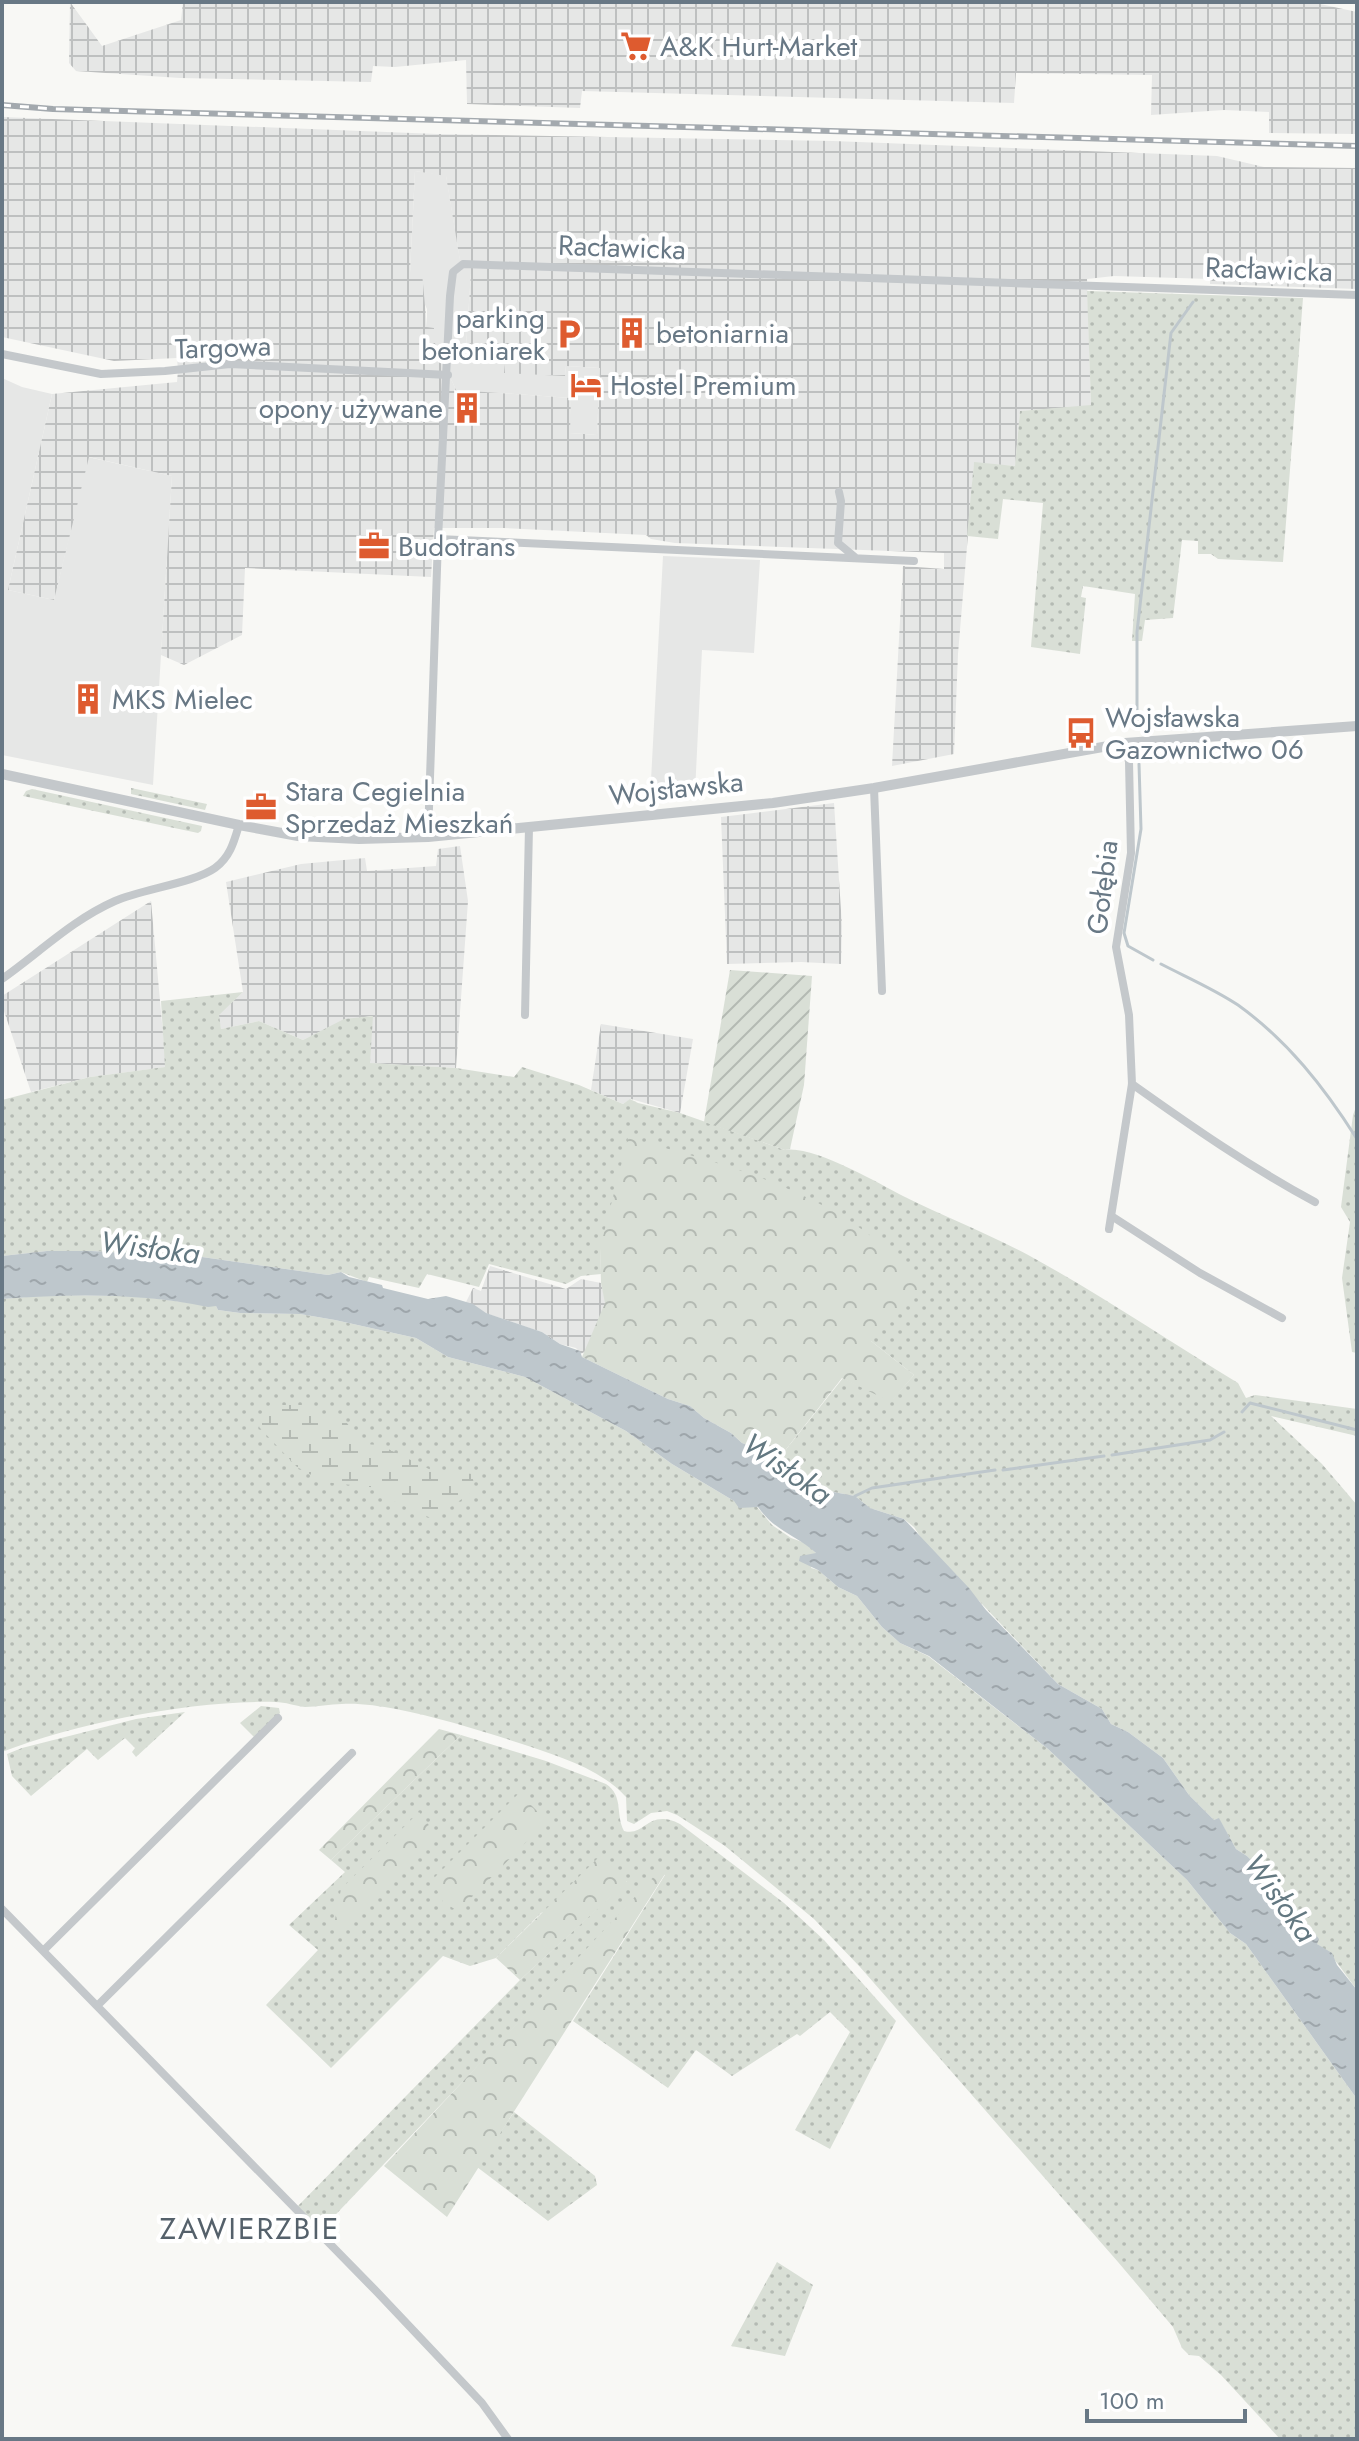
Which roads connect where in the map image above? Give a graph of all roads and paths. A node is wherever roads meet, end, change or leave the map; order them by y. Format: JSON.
{"nodes":[{"id":1,"x":1357,"y":295,"type":"edge"},
{"id":2,"x":2,"y":354,"type":"edge"},
{"id":3,"x":448,"y":375,"type":"junction"},
{"id":4,"x":839,"y":492,"type":"dead end"},
{"id":5,"x":438,"y":539,"type":"junction"},
{"id":6,"x":856,"y":558,"type":"junction"},
{"id":7,"x":914,"y":561,"type":"dead end"},
{"id":8,"x":1357,"y":726,"type":"edge"},
{"id":9,"x":1125,"y":743,"type":"junction"},
{"id":10,"x":2,"y":774,"type":"edge"},
{"id":11,"x":874,"y":788,"type":"junction"},
{"id":12,"x":239,"y":825,"type":"junction"},
{"id":13,"x":529,"y":827,"type":"junction"},
{"id":14,"x":428,"y":837,"type":"junction"},
{"id":15,"x":2,"y":979,"type":"edge"},
{"id":16,"x":882,"y":991,"type":"dead end"},
{"id":17,"x":525,"y":1015,"type":"dead end"},
{"id":18,"x":1132,"y":1084,"type":"junction"},
{"id":19,"x":1315,"y":1202,"type":"dead end"},
{"id":20,"x":1113,"y":1217,"type":"junction"},
{"id":21,"x":1109,"y":1229,"type":"dead end"},
{"id":22,"x":1282,"y":1318,"type":"dead end"},
{"id":23,"x":278,"y":1718,"type":"dead end"},
{"id":24,"x":352,"y":1753,"type":"dead end"},
{"id":25,"x":2,"y":1909,"type":"edge"},
{"id":26,"x":43,"y":1951,"type":"junction"},
{"id":27,"x":97,"y":2006,"type":"junction"},
{"id":28,"x":508,"y":2439,"type":"edge"}],
"edges":[{"from":1,"to":3,"type":"street","name":"Racławicka"},
{"from":2,"to":3,"type":"street","name":"Targowa"},
{"from":3,"to":5,"type":"street","name":"Racławicka"},
{"from":4,"to":6,"type":"street"},
{"from":5,"to":6,"type":"street"},
{"from":5,"to":14,"type":"street","name":"Racławicka"},
{"from":6,"to":7,"type":"street"},
{"from":8,"to":9,"type":"street","name":"Wojsławska"},
{"from":9,"to":11,"type":"street","name":"Wojsławska"},
{"from":9,"to":18,"type":"street","name":"Gołębia"},
{"from":10,"to":12,"type":"street","name":"Wojsławska"},
{"from":11,"to":13,"type":"street","name":"Wojsławska"},
{"from":11,"to":16,"type":"street"},
{"from":12,"to":14,"type":"street","name":"Wojsławska"},
{"from":12,"to":15,"type":"street"},
{"from":13,"to":14,"type":"street","name":"Wojsławska"},
{"from":13,"to":17,"type":"street"},
{"from":18,"to":19,"type":"street"},
{"from":18,"to":20,"type":"street","name":"Gołębia"},
{"from":20,"to":21,"type":"street","name":"Gołębia"},
{"from":20,"to":22,"type":"street"},
{"from":23,"to":26,"type":"street"},
{"from":24,"to":27,"type":"street"},
{"from":25,"to":26,"type":"street"},
{"from":26,"to":27,"type":"street"},
{"from":27,"to":28,"type":"street"}]}
